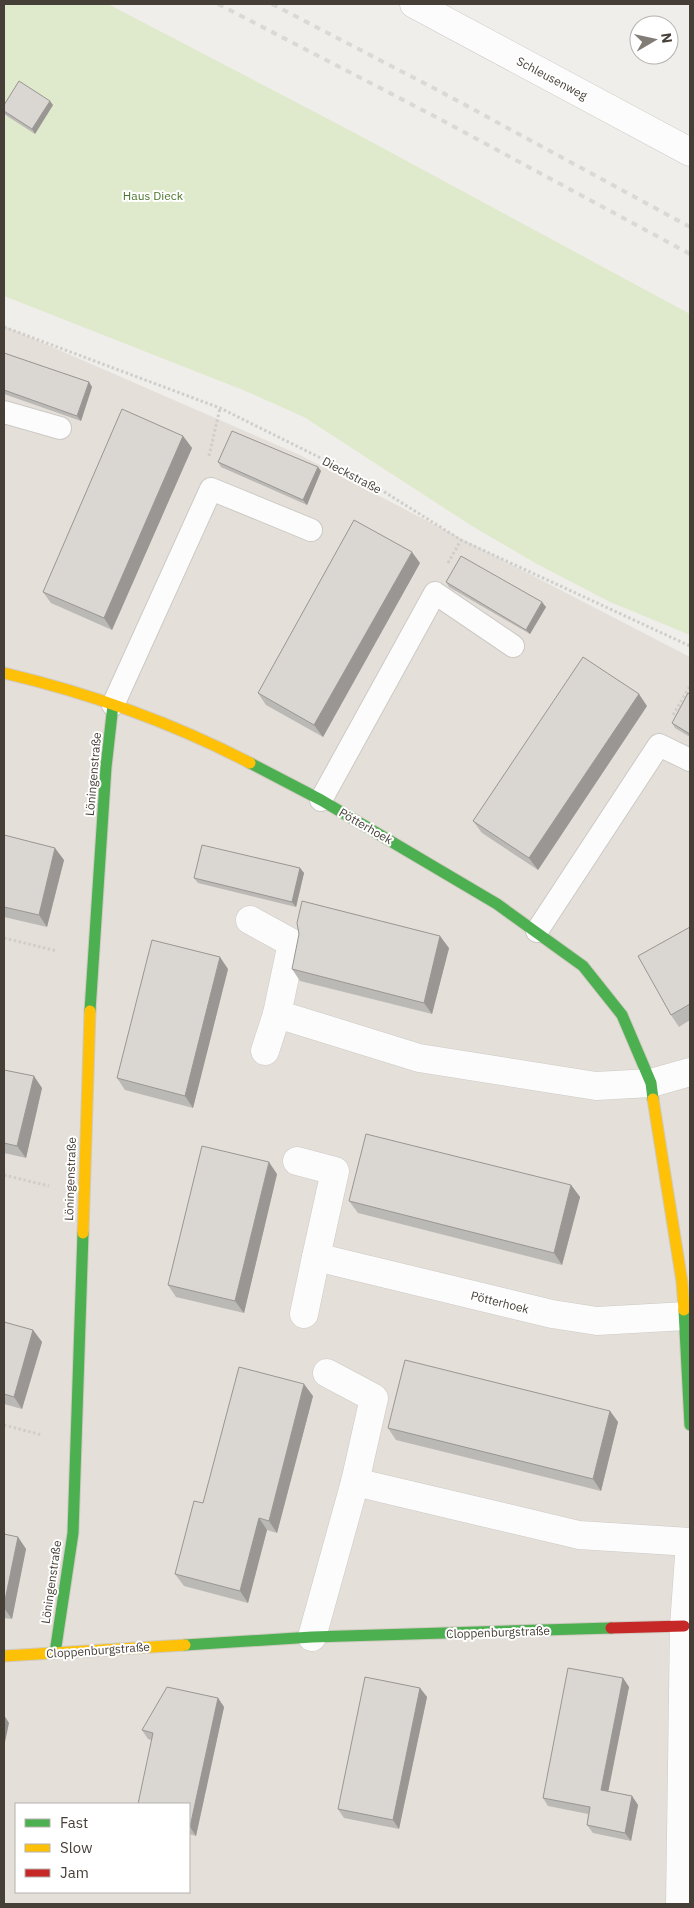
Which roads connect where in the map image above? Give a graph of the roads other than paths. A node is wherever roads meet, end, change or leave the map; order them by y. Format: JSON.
{"nodes":[{"id":1,"x":414,"y":4,"type":"edge"},
{"id":2,"x":690,"y":152,"type":"edge"},
{"id":3,"x":4,"y":412,"type":"edge"},
{"id":4,"x":60,"y":428,"type":"dead end"},
{"id":5,"x":311,"y":530,"type":"dead end"},
{"id":6,"x":513,"y":646,"type":"dead end"},
{"id":7,"x":4,"y":673,"type":"edge"},
{"id":8,"x":113,"y":705,"type":"junction"},
{"id":9,"x":690,"y":760,"type":"edge"},
{"id":10,"x":321,"y":800,"type":"junction"},
{"id":11,"x":250,"y":920,"type":"dead end"},
{"id":12,"x":537,"y":931,"type":"junction"},
{"id":13,"x":277,"y":1014,"type":"junction"},
{"id":14,"x":265,"y":1051,"type":"dead end"},
{"id":15,"x":690,"y":1072,"type":"edge"},
{"id":16,"x":651,"y":1083,"type":"junction"},
{"id":17,"x":297,"y":1161,"type":"dead end"},
{"id":18,"x":316,"y":1257,"type":"junction"},
{"id":19,"x":686,"y":1281,"type":"edge"},
{"id":20,"x":304,"y":1314,"type":"dead end"},
{"id":21,"x":686,"y":1316,"type":"junction"},
{"id":22,"x":327,"y":1373,"type":"dead end"},
{"id":23,"x":690,"y":1425,"type":"edge"},
{"id":24,"x":355,"y":1482,"type":"junction"},
{"id":25,"x":690,"y":1542,"type":"edge"},
{"id":26,"x":684,"y":1626,"type":"junction"},
{"id":27,"x":312,"y":1637,"type":"junction"},
{"id":28,"x":55,"y":1653,"type":"junction"},
{"id":29,"x":4,"y":1656,"type":"edge"},
{"id":30,"x":680,"y":1904,"type":"edge"}],
"edges":[{"from":1,"to":2,"type":"street","name":"Schleusenweg"},
{"from":3,"to":4,"type":"lane"},
{"from":5,"to":8,"type":"lane"},
{"from":6,"to":10,"type":"lane"},
{"from":7,"to":8,"type":"street","name":"Pötterhoek"},
{"from":8,"to":10,"type":"street","name":"Pötterhoek"},
{"from":8,"to":28,"type":"street","name":"Löningenstraße"},
{"from":9,"to":12,"type":"lane"},
{"from":10,"to":12,"type":"street","name":"Pötterhoek"},
{"from":11,"to":13,"type":"street"},
{"from":12,"to":16,"type":"street","name":"Pötterhoek"},
{"from":13,"to":14,"type":"street"},
{"from":13,"to":16,"type":"street"},
{"from":15,"to":16,"type":"street"},
{"from":16,"to":19,"type":"street","name":"Pötterhoek"},
{"from":17,"to":18,"type":"street"},
{"from":18,"to":20,"type":"street"},
{"from":18,"to":21,"type":"street","name":"Pötterhoek"},
{"from":19,"to":21,"type":"street","name":"Pötterhoek"},
{"from":21,"to":23,"type":"street","name":"Pötterhoek"},
{"from":22,"to":24,"type":"street"},
{"from":24,"to":25,"type":"street"},
{"from":24,"to":27,"type":"street"},
{"from":25,"to":26,"type":"street"},
{"from":26,"to":27,"type":"street","name":"Cloppenburgstraße"},
{"from":26,"to":30,"type":"street"},
{"from":27,"to":28,"type":"street","name":"Cloppenburgstraße"},
{"from":28,"to":29,"type":"street","name":"Cloppenburgstraße"}]}
